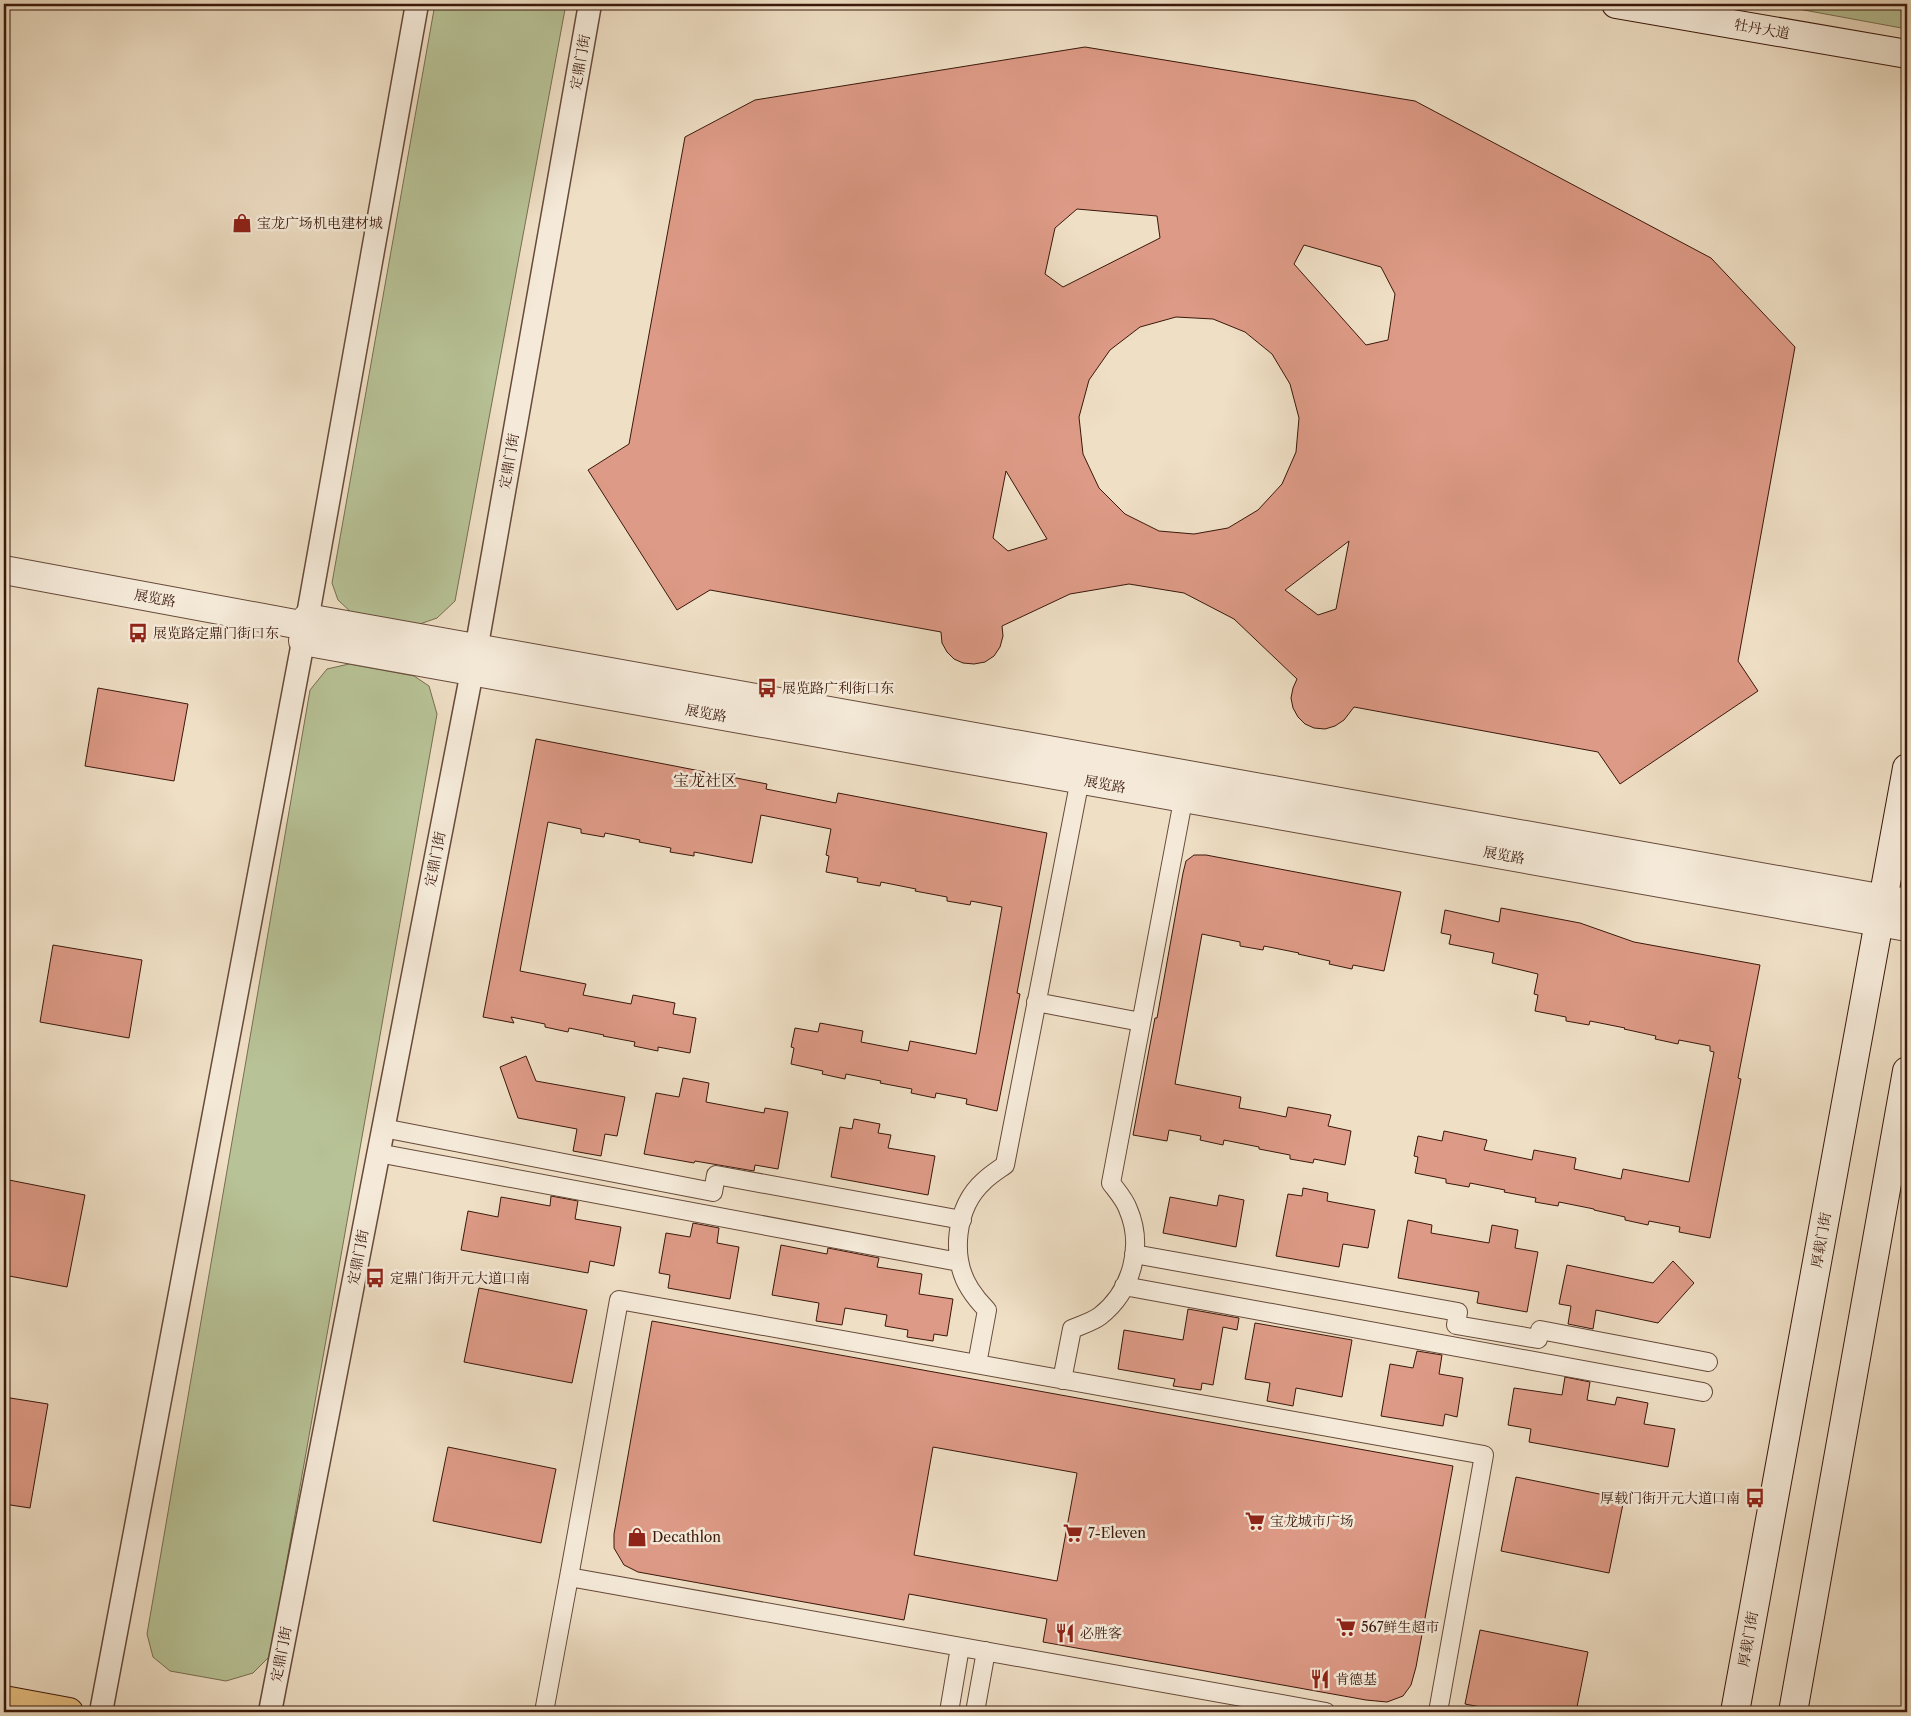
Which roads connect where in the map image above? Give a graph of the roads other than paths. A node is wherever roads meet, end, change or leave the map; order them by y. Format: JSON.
{"nodes":[{"id":1,"x":418,"y":4,"type":"edge"},
{"id":2,"x":590,"y":4,"type":"edge"},
{"id":3,"x":1616,"y":4,"type":"edge"},
{"id":4,"x":1907,"y":54,"type":"edge"},
{"id":5,"x":4,"y":570,"type":"edge"},
{"id":6,"x":306,"y":628,"type":"junction"},
{"id":7,"x":474,"y":660,"type":"junction"},
{"id":8,"x":1082,"y":768,"type":"junction"},
{"id":9,"x":1907,"y":768,"type":"edge"},
{"id":10,"x":1185,"y":787,"type":"junction"},
{"id":11,"x":1890,"y":908,"type":"edge"},
{"id":12,"x":1907,"y":927,"type":"edge"},
{"id":13,"x":1036,"y":1002,"type":"junction"},
{"id":14,"x":1141,"y":1022,"type":"junction"},
{"id":15,"x":1907,"y":1071,"type":"edge"},
{"id":16,"x":383,"y":1128,"type":"junction"},
{"id":17,"x":378,"y":1153,"type":"junction"},
{"id":18,"x":962,"y":1220,"type":"junction"},
{"id":19,"x":1134,"y":1254,"type":"junction"},
{"id":20,"x":959,"y":1262,"type":"junction"},
{"id":21,"x":1124,"y":1286,"type":"junction"},
{"id":22,"x":1708,"y":1362,"type":"dead end"},
{"id":23,"x":977,"y":1364,"type":"junction"},
{"id":24,"x":1062,"y":1380,"type":"junction"},
{"id":25,"x":1704,"y":1392,"type":"dead end"},
{"id":26,"x":569,"y":1576,"type":"junction"},
{"id":27,"x":960,"y":1646,"type":"junction"},
{"id":28,"x":986,"y":1652,"type":"junction"},
{"id":29,"x":4,"y":1700,"type":"edge"},
{"id":30,"x":69,"y":1712,"type":"edge"},
{"id":31,"x":102,"y":1712,"type":"edge"},
{"id":32,"x":270,"y":1712,"type":"edge"},
{"id":33,"x":544,"y":1712,"type":"edge"},
{"id":34,"x":949,"y":1712,"type":"edge"},
{"id":35,"x":975,"y":1712,"type":"edge"},
{"id":36,"x":1326,"y":1712,"type":"edge"},
{"id":37,"x":1438,"y":1712,"type":"edge"},
{"id":38,"x":1735,"y":1712,"type":"edge"},
{"id":39,"x":1793,"y":1712,"type":"edge"}],
"edges":[{"from":1,"to":6,"type":"street"},
{"from":2,"to":7,"type":"street","name":"定鼎门街"},
{"from":3,"to":4,"type":"street","name":"牡丹大道"},
{"from":5,"to":6,"type":"street","name":"展览路"},
{"from":6,"to":7,"type":"street","name":"展览路"},
{"from":6,"to":31,"type":"street"},
{"from":7,"to":8,"type":"street","name":"展览路"},
{"from":7,"to":16,"type":"street","name":"定鼎门街"},
{"from":8,"to":10,"type":"street","name":"展览路"},
{"from":8,"to":13,"type":"street"},
{"from":9,"to":11,"type":"street","name":"厚载门街"},
{"from":10,"to":11,"type":"street","name":"展览路"},
{"from":10,"to":14,"type":"street"},
{"from":11,"to":12,"type":"street","name":"展览路"},
{"from":11,"to":38,"type":"street","name":"厚载门街"},
{"from":13,"to":14,"type":"street"},
{"from":13,"to":18,"type":"street"},
{"from":14,"to":19,"type":"street"},
{"from":15,"to":39,"type":"street"},
{"from":16,"to":17,"type":"street","name":"定鼎门街"},
{"from":16,"to":18,"type":"street"},
{"from":17,"to":20,"type":"street"},
{"from":17,"to":32,"type":"street","name":"定鼎门街"},
{"from":18,"to":20,"type":"street"},
{"from":19,"to":21,"type":"street"},
{"from":19,"to":22,"type":"street"},
{"from":20,"to":23,"type":"street"},
{"from":21,"to":24,"type":"street"},
{"from":21,"to":25,"type":"street"},
{"from":23,"to":24,"type":"street"},
{"from":23,"to":26,"type":"street"},
{"from":24,"to":37,"type":"street"},
{"from":26,"to":27,"type":"street"},
{"from":26,"to":33,"type":"street"},
{"from":27,"to":28,"type":"street"},
{"from":27,"to":34,"type":"street"},
{"from":28,"to":35,"type":"street"},
{"from":28,"to":36,"type":"street"},
{"from":29,"to":30,"type":"main road"}]}
